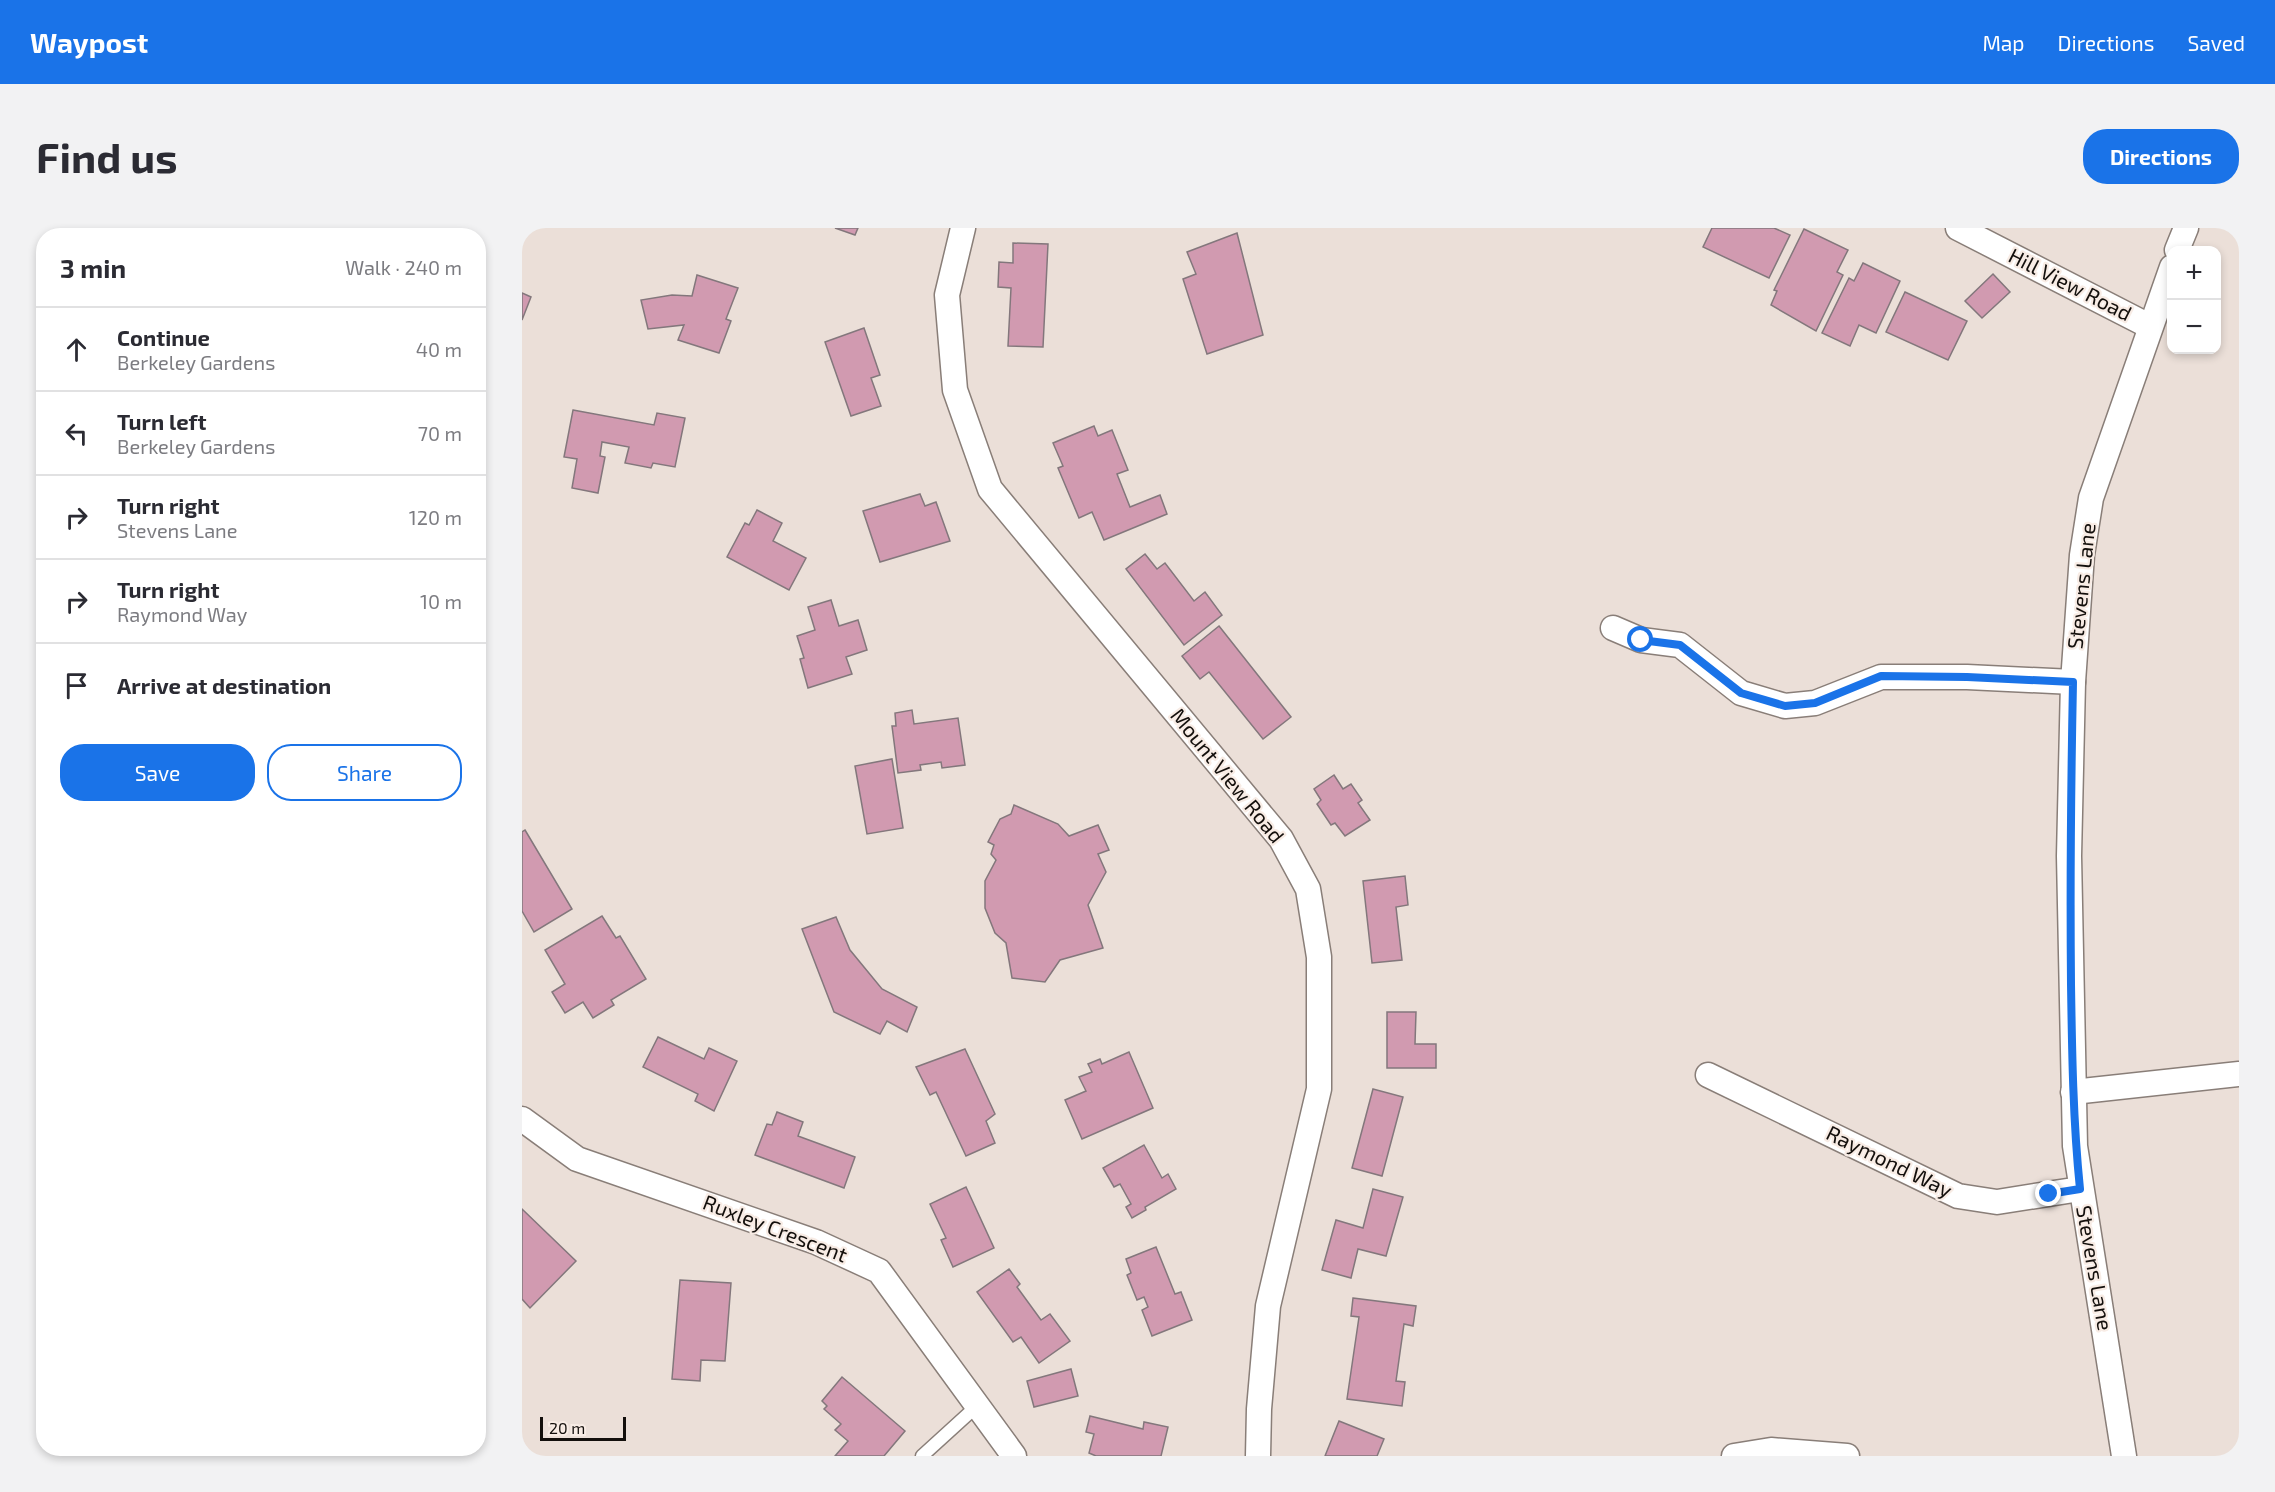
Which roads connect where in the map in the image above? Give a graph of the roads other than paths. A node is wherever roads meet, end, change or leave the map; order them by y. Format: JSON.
{"nodes":[{"id":1,"x":963,"y":228,"type":"edge"},
{"id":2,"x":1958,"y":228,"type":"edge"},
{"id":3,"x":2186,"y":228,"type":"edge"},
{"id":4,"x":2179,"y":246,"type":"edge"},
{"id":5,"x":2167,"y":280,"type":"edge"},
{"id":6,"x":2150,"y":326,"type":"junction"},
{"id":7,"x":1613,"y":628,"type":"dead end"},
{"id":8,"x":2073,"y":682,"type":"junction"},
{"id":9,"x":2239,"y":1074,"type":"edge"},
{"id":10,"x":1708,"y":1075,"type":"dead end"},
{"id":11,"x":2073,"y":1092,"type":"junction"},
{"id":12,"x":522,"y":1119,"type":"edge"},
{"id":13,"x":2080,"y":1189,"type":"junction"},
{"id":14,"x":978,"y":1405,"type":"junction"},
{"id":15,"x":922,"y":1456,"type":"edge"},
{"id":16,"x":1014,"y":1456,"type":"edge"},
{"id":17,"x":1258,"y":1456,"type":"edge"},
{"id":18,"x":1734,"y":1456,"type":"edge"},
{"id":19,"x":1847,"y":1456,"type":"edge"},
{"id":20,"x":2124,"y":1456,"type":"edge"}],
"edges":[{"from":1,"to":17,"type":"street","name":"Mount View Road"},
{"from":2,"to":6,"type":"street","name":"Hill View Road"},
{"from":3,"to":4,"type":"street"},
{"from":5,"to":6,"type":"street","name":"Stevens Lane"},
{"from":6,"to":8,"type":"street","name":"Stevens Lane"},
{"from":7,"to":8,"type":"street"},
{"from":8,"to":11,"type":"street","name":"Stevens Lane"},
{"from":9,"to":11,"type":"street"},
{"from":10,"to":13,"type":"street","name":"Raymond Way"},
{"from":11,"to":13,"type":"street","name":"Stevens Lane"},
{"from":12,"to":14,"type":"street","name":"Ruxley Crescent"},
{"from":13,"to":20,"type":"street","name":"Stevens Lane"},
{"from":14,"to":15,"type":"lane"},
{"from":14,"to":16,"type":"street"},
{"from":18,"to":19,"type":"street"}]}
